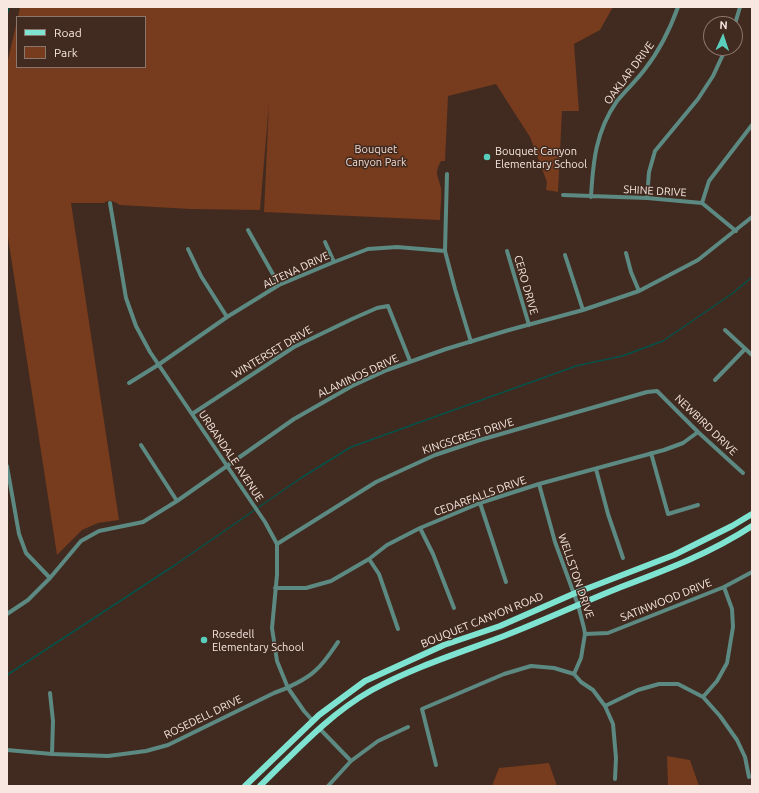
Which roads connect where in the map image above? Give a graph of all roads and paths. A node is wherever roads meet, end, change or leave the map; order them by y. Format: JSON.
{"nodes":[{"id":1,"x":678,"y":7,"type":"edge"},
{"id":2,"x":722,"y":56,"type":"edge"},
{"id":3,"x":752,"y":125,"type":"edge"},
{"id":4,"x":447,"y":174,"type":"dead end"},
{"id":5,"x":563,"y":195,"type":"dead end"},
{"id":6,"x":591,"y":197,"type":"junction"},
{"id":7,"x":647,"y":198,"type":"junction"},
{"id":8,"x":110,"y":203,"type":"dead end"},
{"id":9,"x":702,"y":203,"type":"junction"},
{"id":10,"x":752,"y":217,"type":"edge"},
{"id":11,"x":248,"y":230,"type":"dead end"},
{"id":12,"x":736,"y":231,"type":"junction"},
{"id":13,"x":325,"y":242,"type":"dead end"},
{"id":14,"x":188,"y":248,"type":"dead end"},
{"id":15,"x":445,"y":251,"type":"junction"},
{"id":16,"x":507,"y":251,"type":"dead end"},
{"id":17,"x":626,"y":253,"type":"dead end"},
{"id":18,"x":565,"y":255,"type":"dead end"},
{"id":19,"x":334,"y":262,"type":"junction"},
{"id":20,"x":279,"y":286,"type":"junction"},
{"id":21,"x":639,"y":291,"type":"junction"},
{"id":22,"x":583,"y":310,"type":"junction"},
{"id":23,"x":227,"y":318,"type":"junction"},
{"id":24,"x":528,"y":325,"type":"junction"},
{"id":25,"x":725,"y":330,"type":"dead end"},
{"id":26,"x":471,"y":342,"type":"junction"},
{"id":27,"x":745,"y":349,"type":"junction"},
{"id":28,"x":752,"y":355,"type":"edge"},
{"id":29,"x":410,"y":362,"type":"junction"},
{"id":30,"x":158,"y":365,"type":"junction"},
{"id":31,"x":715,"y":380,"type":"dead end"},
{"id":32,"x":129,"y":383,"type":"dead end"},
{"id":33,"x":657,"y":391,"type":"joint"},
{"id":34,"x":192,"y":414,"type":"junction"},
{"id":35,"x":698,"y":432,"type":"junction"},
{"id":36,"x":141,"y":445,"type":"dead end"},
{"id":37,"x":651,"y":453,"type":"junction"},
{"id":38,"x":7,"y":466,"type":"edge"},
{"id":39,"x":226,"y":467,"type":"junction"},
{"id":40,"x":596,"y":469,"type":"junction"},
{"id":41,"x":743,"y":473,"type":"dead end"},
{"id":42,"x":539,"y":484,"type":"junction"},
{"id":43,"x":13,"y":501,"type":"junction"},
{"id":44,"x":177,"y":501,"type":"junction"},
{"id":45,"x":7,"y":502,"type":"edge"},
{"id":46,"x":480,"y":503,"type":"junction"},
{"id":47,"x":698,"y":505,"type":"dead end"},
{"id":48,"x":752,"y":514,"type":"edge"},
{"id":49,"x":752,"y":526,"type":"edge"},
{"id":50,"x":420,"y":528,"type":"junction"},
{"id":51,"x":277,"y":544,"type":"junction"},
{"id":52,"x":622,"y":558,"type":"dead end"},
{"id":53,"x":370,"y":559,"type":"junction"},
{"id":54,"x":752,"y":572,"type":"edge"},
{"id":55,"x":50,"y":578,"type":"junction"},
{"id":56,"x":506,"y":582,"type":"dead end"},
{"id":57,"x":724,"y":587,"type":"junction"},
{"id":58,"x":275,"y":588,"type":"junction"},
{"id":59,"x":573,"y":594,"type":"junction"},
{"id":60,"x":578,"y":605,"type":"junction"},
{"id":61,"x":454,"y":608,"type":"dead end"},
{"id":62,"x":7,"y":614,"type":"edge"},
{"id":63,"x":398,"y":629,"type":"dead end"},
{"id":64,"x":585,"y":634,"type":"junction"},
{"id":65,"x":338,"y":642,"type":"dead end"},
{"id":66,"x":574,"y":674,"type":"junction"},
{"id":67,"x":288,"y":688,"type":"junction"},
{"id":68,"x":50,"y":693,"type":"dead end"},
{"id":69,"x":703,"y":697,"type":"junction"},
{"id":70,"x":605,"y":706,"type":"junction"},
{"id":71,"x":313,"y":721,"type":"junction"},
{"id":72,"x":408,"y":726,"type":"dead end"},
{"id":73,"x":320,"y":728,"type":"junction"},
{"id":74,"x":7,"y":750,"type":"edge"},
{"id":75,"x":52,"y":754,"type":"junction"},
{"id":76,"x":351,"y":761,"type":"junction"},
{"id":77,"x":436,"y":765,"type":"dead end"},
{"id":78,"x":749,"y":777,"type":"dead end"},
{"id":79,"x":615,"y":779,"type":"dead end"},
{"id":80,"x":246,"y":786,"type":"edge"},
{"id":81,"x":252,"y":786,"type":"edge"},
{"id":82,"x":260,"y":786,"type":"edge"},
{"id":83,"x":328,"y":786,"type":"edge"}],
"edges":[{"from":1,"to":6,"type":"street","name":"OAKLAR DRIVE"},
{"from":2,"to":7,"type":"street"},
{"from":3,"to":9,"type":"street"},
{"from":4,"to":15,"type":"street"},
{"from":5,"to":6,"type":"street","name":"SHINE DRIVE"},
{"from":6,"to":7,"type":"street","name":"SHINE DRIVE"},
{"from":7,"to":9,"type":"street","name":"SHINE DRIVE"},
{"from":8,"to":30,"type":"street","name":"URBANDALE AVENUE"},
{"from":9,"to":12,"type":"street","name":"SHINE DRIVE"},
{"from":10,"to":12,"type":"street","name":"ALAMINOS DRIVE"},
{"from":11,"to":20,"type":"street"},
{"from":12,"to":21,"type":"street","name":"ALAMINOS DRIVE"},
{"from":13,"to":19,"type":"street"},
{"from":14,"to":23,"type":"street"},
{"from":15,"to":19,"type":"street","name":"ALTENA DRIVE"},
{"from":15,"to":26,"type":"street"},
{"from":16,"to":24,"type":"street","name":"CERO DRIVE"},
{"from":17,"to":21,"type":"street"},
{"from":18,"to":22,"type":"street"},
{"from":19,"to":20,"type":"street","name":"ALTENA DRIVE"},
{"from":20,"to":23,"type":"street","name":"ALTENA DRIVE"},
{"from":21,"to":22,"type":"street","name":"ALAMINOS DRIVE"},
{"from":22,"to":24,"type":"street","name":"ALAMINOS DRIVE"},
{"from":23,"to":30,"type":"street","name":"ALTENA DRIVE"},
{"from":24,"to":26,"type":"street","name":"ALAMINOS DRIVE"},
{"from":25,"to":27,"type":"street"},
{"from":26,"to":29,"type":"street","name":"ALAMINOS DRIVE"},
{"from":27,"to":28,"type":"street"},
{"from":27,"to":31,"type":"street"},
{"from":29,"to":34,"type":"street","name":"WINTERSET DRIVE"},
{"from":29,"to":39,"type":"street","name":"ALAMINOS DRIVE"},
{"from":30,"to":32,"type":"street","name":"ALTENA DRIVE"},
{"from":30,"to":34,"type":"street","name":"URBANDALE AVENUE"},
{"from":33,"to":35,"type":"street","name":"NEWBIRD DRIVE"},
{"from":33,"to":51,"type":"street","name":"KINGSCREST DRIVE"},
{"from":34,"to":39,"type":"street","name":"URBANDALE AVENUE"},
{"from":35,"to":37,"type":"street","name":"CEDARFALLS DRIVE"},
{"from":35,"to":41,"type":"street","name":"NEWBIRD DRIVE"},
{"from":36,"to":44,"type":"street"},
{"from":37,"to":40,"type":"street","name":"CEDARFALLS DRIVE"},
{"from":37,"to":47,"type":"street"},
{"from":38,"to":43,"type":"street"},
{"from":39,"to":44,"type":"street","name":"ALAMINOS DRIVE"},
{"from":39,"to":51,"type":"street","name":"URBANDALE AVENUE"},
{"from":40,"to":42,"type":"street","name":"CEDARFALLS DRIVE"},
{"from":40,"to":52,"type":"street"},
{"from":42,"to":46,"type":"street","name":"CEDARFALLS DRIVE"},
{"from":42,"to":59,"type":"street","name":"WELLSTON DRIVE"},
{"from":43,"to":45,"type":"street"},
{"from":43,"to":55,"type":"street"},
{"from":44,"to":55,"type":"street","name":"ALAMINOS DRIVE"},
{"from":46,"to":50,"type":"street","name":"CEDARFALLS DRIVE"},
{"from":46,"to":56,"type":"street"},
{"from":48,"to":59,"type":"main road","name":"BOUQUET CANYON ROAD"},
{"from":49,"to":60,"type":"main road","name":"BOUQUET CANYON ROAD"},
{"from":50,"to":53,"type":"street","name":"CEDARFALLS DRIVE"},
{"from":50,"to":61,"type":"street"},
{"from":51,"to":58,"type":"street"},
{"from":53,"to":58,"type":"street","name":"CEDARFALLS DRIVE"},
{"from":53,"to":63,"type":"street"},
{"from":54,"to":57,"type":"street","name":"SATINWOOD DRIVE"},
{"from":55,"to":62,"type":"street","name":"ALAMINOS DRIVE"},
{"from":57,"to":64,"type":"street","name":"SATINWOOD DRIVE"},
{"from":57,"to":69,"type":"street"},
{"from":58,"to":67,"type":"street"},
{"from":59,"to":60,"type":"street","name":"WELLSTON DRIVE"},
{"from":59,"to":71,"type":"main road","name":"BOUQUET CANYON ROAD"},
{"from":60,"to":64,"type":"street","name":"WELLSTON DRIVE"},
{"from":60,"to":73,"type":"main road","name":"BOUQUET CANYON ROAD"},
{"from":64,"to":66,"type":"street","name":"WELLSTON DRIVE"},
{"from":65,"to":67,"type":"street","name":"ROSEDELL DRIVE"},
{"from":66,"to":70,"type":"street"},
{"from":66,"to":77,"type":"street"},
{"from":67,"to":71,"type":"street"},
{"from":67,"to":75,"type":"street","name":"ROSEDELL DRIVE"},
{"from":68,"to":75,"type":"street"},
{"from":69,"to":70,"type":"street"},
{"from":69,"to":78,"type":"street"},
{"from":70,"to":79,"type":"street"},
{"from":71,"to":73,"type":"main road"},
{"from":71,"to":80,"type":"main road","name":"BOUQUET CANYON ROAD"},
{"from":72,"to":76,"type":"street"},
{"from":73,"to":76,"type":"street"},
{"from":73,"to":82,"type":"main road","name":"BOUQUET CANYON ROAD"},
{"from":74,"to":75,"type":"street","name":"ROSEDELL DRIVE"},
{"from":76,"to":83,"type":"street"},
{"from":80,"to":81,"type":"main road"}]}
